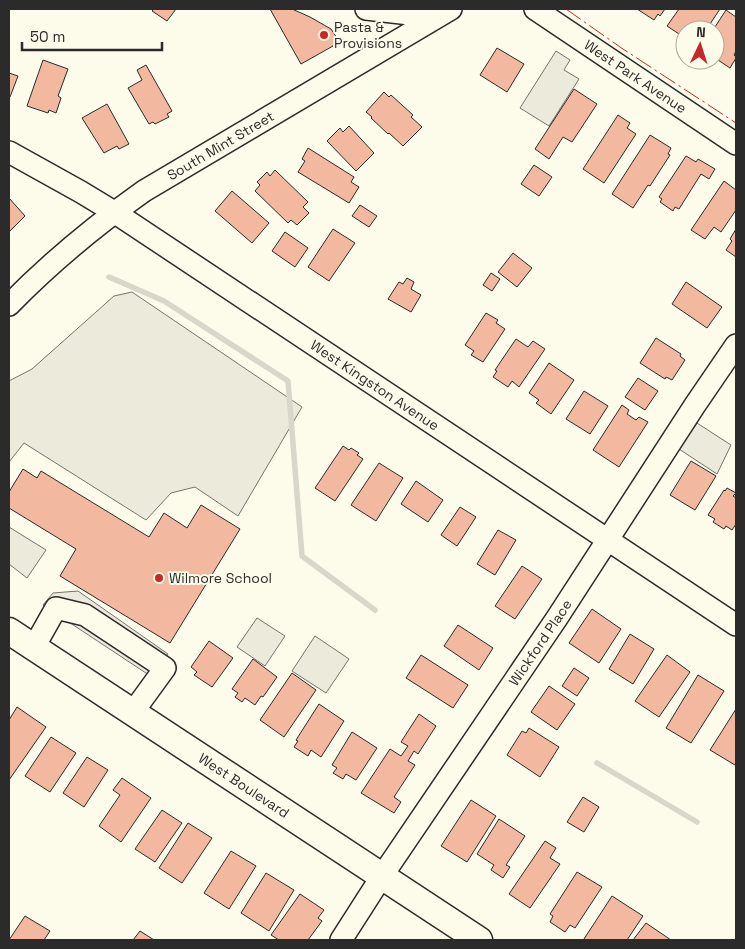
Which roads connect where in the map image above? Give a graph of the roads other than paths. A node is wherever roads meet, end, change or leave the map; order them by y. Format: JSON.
{"nodes":[{"id":1,"x":367,"y":9,"type":"edge"},
{"id":2,"x":535,"y":9,"type":"edge"},
{"id":3,"x":443,"y":13,"type":"edge"},
{"id":4,"x":736,"y":144,"type":"edge"},
{"id":5,"x":9,"y":152,"type":"edge"},
{"id":6,"x":114,"y":212,"type":"junction"},
{"id":7,"x":9,"y":305,"type":"edge"},
{"id":8,"x":736,"y":345,"type":"edge"},
{"id":9,"x":607,"y":539,"type":"junction"},
{"id":10,"x":736,"y":625,"type":"edge"},
{"id":11,"x":9,"y":631,"type":"edge"},
{"id":12,"x":34,"y":647,"type":"junction"},
{"id":13,"x":133,"y":712,"type":"junction"},
{"id":14,"x":382,"y":876,"type":"junction"},
{"id":15,"x":341,"y":940,"type":"edge"},
{"id":16,"x":479,"y":940,"type":"edge"}],
"edges":[{"from":1,"to":3,"type":"street"},
{"from":2,"to":4,"type":"street","name":"West Park Avenue"},
{"from":3,"to":6,"type":"street","name":"South Mint Street"},
{"from":5,"to":6,"type":"street","name":"West Kingston Avenue"},
{"from":6,"to":7,"type":"street","name":"South Mint Street"},
{"from":6,"to":9,"type":"street","name":"West Kingston Avenue"},
{"from":8,"to":9,"type":"street","name":"Wickford Place"},
{"from":9,"to":10,"type":"street","name":"West Kingston Avenue"},
{"from":9,"to":14,"type":"street","name":"Wickford Place"},
{"from":11,"to":12,"type":"main road","name":"West Boulevard"},
{"from":12,"to":13,"type":"main road","name":"West Boulevard"},
{"from":12,"to":13,"type":"street"},
{"from":13,"to":14,"type":"main road","name":"West Boulevard"},
{"from":14,"to":15,"type":"street","name":"Wickford Place"},
{"from":14,"to":16,"type":"main road","name":"West Boulevard"}]}
